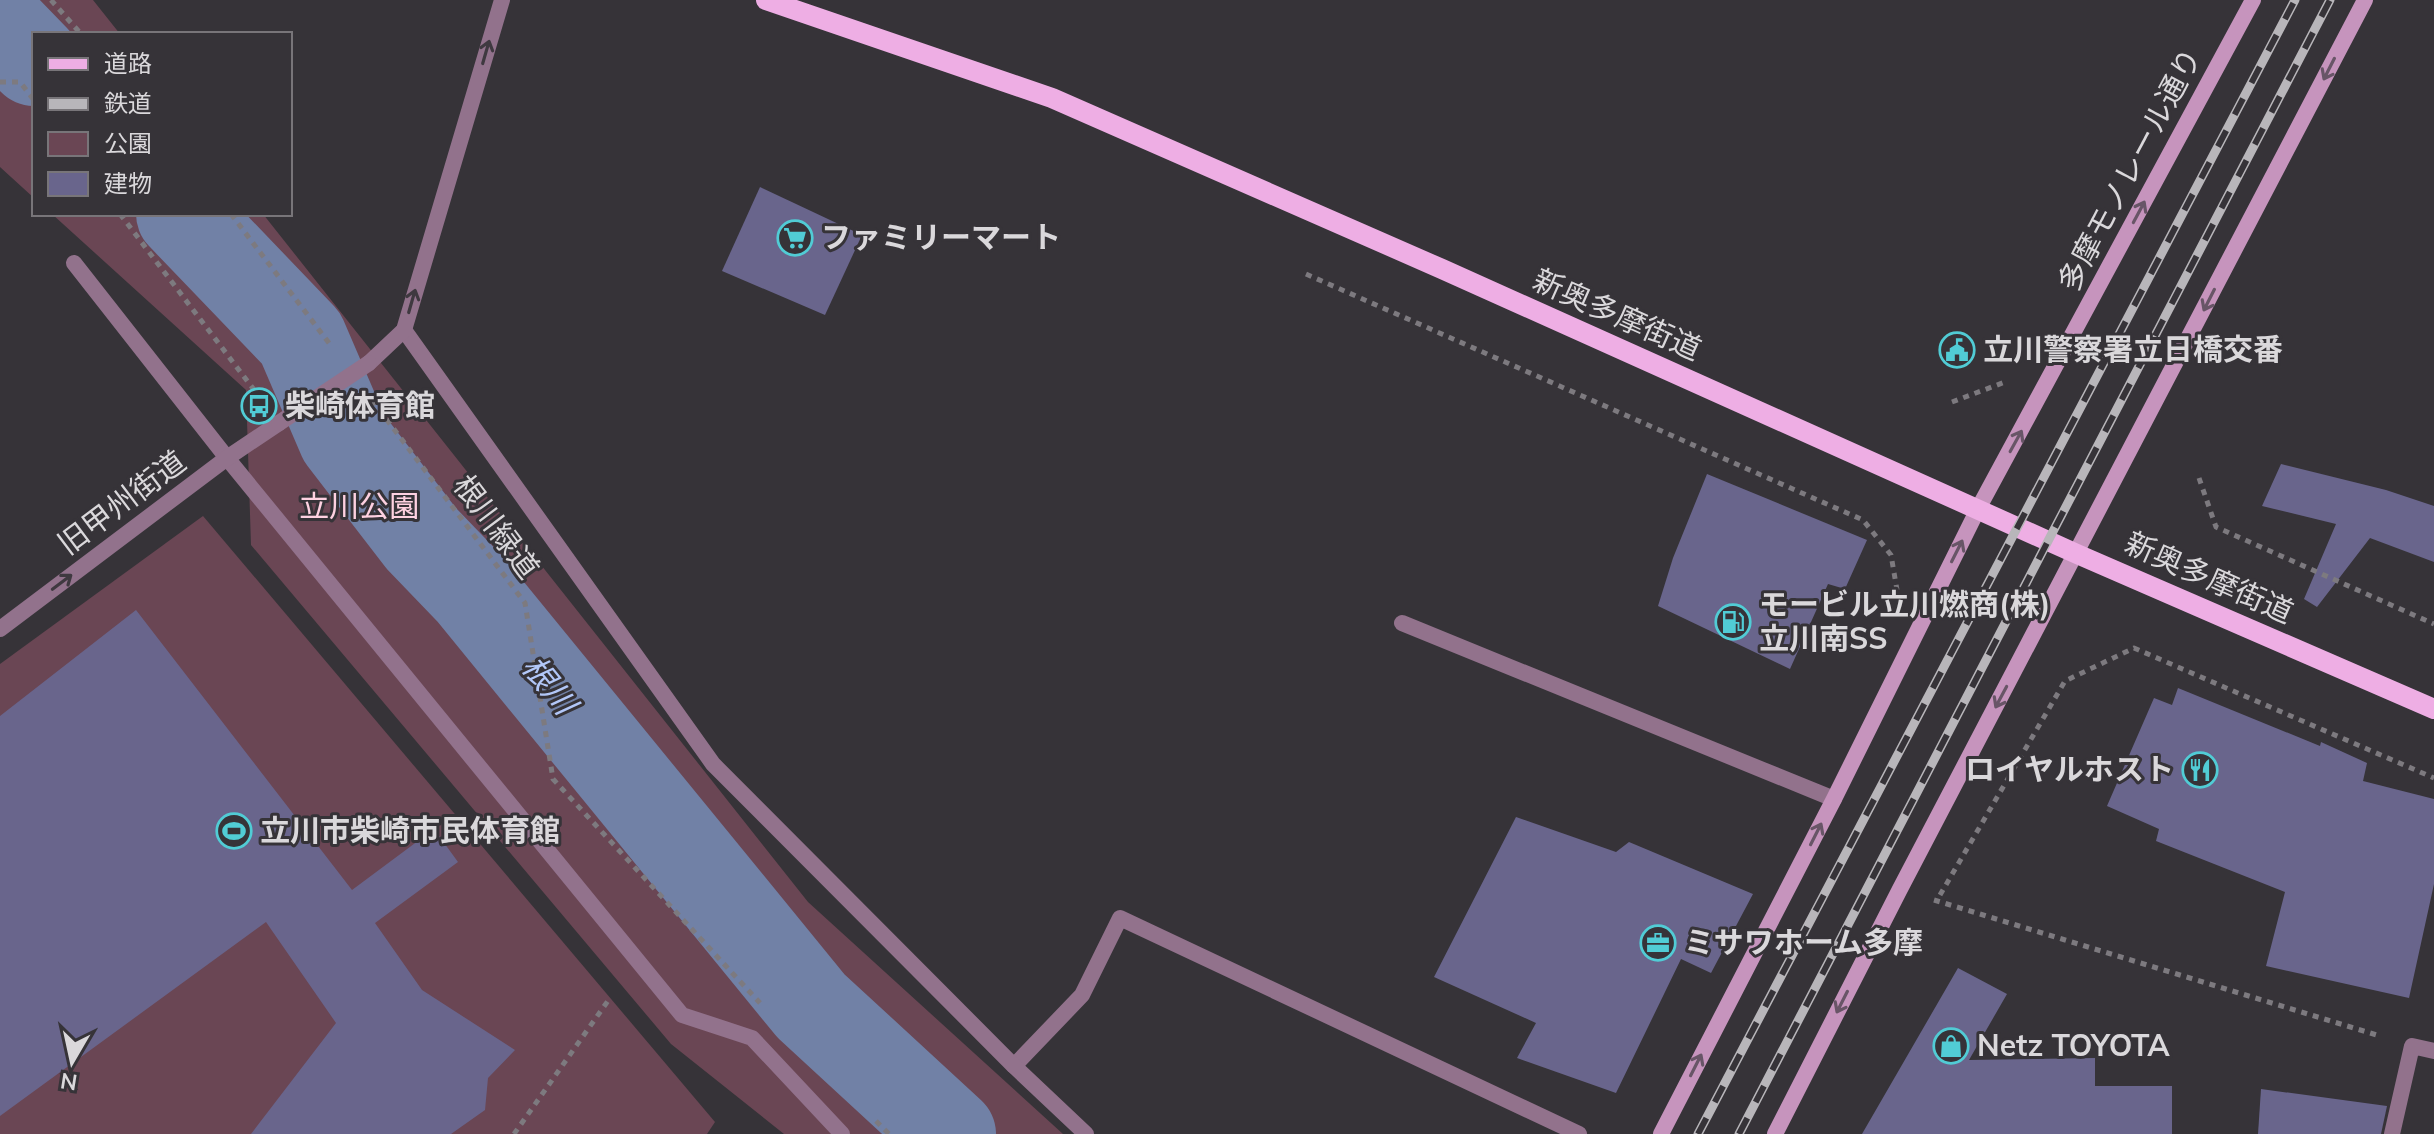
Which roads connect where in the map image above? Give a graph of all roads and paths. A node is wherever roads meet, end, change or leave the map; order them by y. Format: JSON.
{"nodes":[{"id":1,"x":51,"y":0,"type":"edge"},
{"id":2,"x":502,"y":0,"type":"edge"},
{"id":3,"x":766,"y":0,"type":"edge"},
{"id":4,"x":2253,"y":0,"type":"edge"},
{"id":5,"x":2365,"y":0,"type":"edge"},
{"id":6,"x":79,"y":32,"type":"edge"},
{"id":7,"x":0,"y":82,"type":"edge"},
{"id":8,"x":32,"y":97,"type":"edge"},
{"id":9,"x":122,"y":216,"type":"edge"},
{"id":10,"x":233,"y":216,"type":"edge"},
{"id":11,"x":74,"y":263,"type":"dead end"},
{"id":12,"x":1306,"y":274,"type":"dead end"},
{"id":13,"x":404,"y":330,"type":"junction"},
{"id":14,"x":335,"y":352,"type":"dead end"},
{"id":15,"x":364,"y":390,"type":"dead end"},
{"id":16,"x":279,"y":423,"type":"junction"},
{"id":17,"x":227,"y":458,"type":"junction"},
{"id":18,"x":2199,"y":478,"type":"dead end"},
{"id":19,"x":1978,"y":509,"type":"junction"},
{"id":20,"x":2077,"y":554,"type":"junction"},
{"id":21,"x":1899,"y":603,"type":"dead end"},
{"id":22,"x":1402,"y":623,"type":"dead end"},
{"id":23,"x":2434,"y":624,"type":"edge"},
{"id":24,"x":0,"y":629,"type":"edge"},
{"id":25,"x":2434,"y":709,"type":"edge"},
{"id":26,"x":2434,"y":778,"type":"edge"},
{"id":27,"x":1834,"y":799,"type":"junction"},
{"id":28,"x":1900,"y":889,"type":"junction"},
{"id":29,"x":1937,"y":901,"type":"junction"},
{"id":30,"x":610,"y":998,"type":"dead end"},
{"id":31,"x":761,"y":1005,"type":"dead end"},
{"id":32,"x":2412,"y":1046,"type":"junction"},
{"id":33,"x":2434,"y":1051,"type":"edge"},
{"id":34,"x":1014,"y":1066,"type":"junction"},
{"id":35,"x":868,"y":1112,"type":"dead end"},
{"id":36,"x":514,"y":1134,"type":"edge"},
{"id":37,"x":842,"y":1134,"type":"edge"},
{"id":38,"x":889,"y":1134,"type":"edge"},
{"id":39,"x":1086,"y":1134,"type":"edge"},
{"id":40,"x":1579,"y":1134,"type":"edge"},
{"id":41,"x":1661,"y":1134,"type":"edge"},
{"id":42,"x":1775,"y":1134,"type":"edge"},
{"id":43,"x":2392,"y":1134,"type":"edge"}],
"edges":[{"from":1,"to":6,"type":"path"},
{"from":13,"to":2,"type":"street","one_way":true},
{"from":3,"to":19,"type":"main road","name":"新奥多摩街道"},
{"from":19,"to":4,"type":"main road","name":"多摩モノレール通り","one_way":true},
{"from":5,"to":20,"type":"main road","one_way":true},
{"from":7,"to":8,"type":"path"},
{"from":9,"to":16,"type":"path"},
{"from":10,"to":14,"type":"path"},
{"from":11,"to":17,"type":"street"},
{"from":12,"to":21,"type":"path"},
{"from":13,"to":16,"type":"street","name":"旧甲州街道","bridge":true},
{"from":13,"to":34,"type":"street"},
{"from":15,"to":31,"type":"path","name":"根川緑道"},
{"from":16,"to":17,"type":"street","name":"旧甲州街道"},
{"from":24,"to":17,"type":"street","name":"旧甲州街道","one_way":true},
{"from":17,"to":37,"type":"street"},
{"from":18,"to":23,"type":"path"},
{"from":19,"to":20,"type":"main road","name":"新奥多摩街道"},
{"from":27,"to":19,"type":"main road","name":"多摩モノレール通り","one_way":true},
{"from":20,"to":25,"type":"main road","name":"新奥多摩街道"},
{"from":20,"to":28,"type":"main road","one_way":true},
{"from":22,"to":27,"type":"street"},
{"from":26,"to":29,"type":"path"},
{"from":41,"to":27,"type":"main road","name":"多摩モノレール通り","one_way":true},
{"from":28,"to":29,"type":"path"},
{"from":28,"to":42,"type":"main road","one_way":true},
{"from":29,"to":32,"type":"path"},
{"from":30,"to":36,"type":"path"},
{"from":32,"to":33,"type":"street"},
{"from":32,"to":43,"type":"street"},
{"from":34,"to":39,"type":"street"},
{"from":34,"to":40,"type":"street"},
{"from":35,"to":38,"type":"path"}]}
